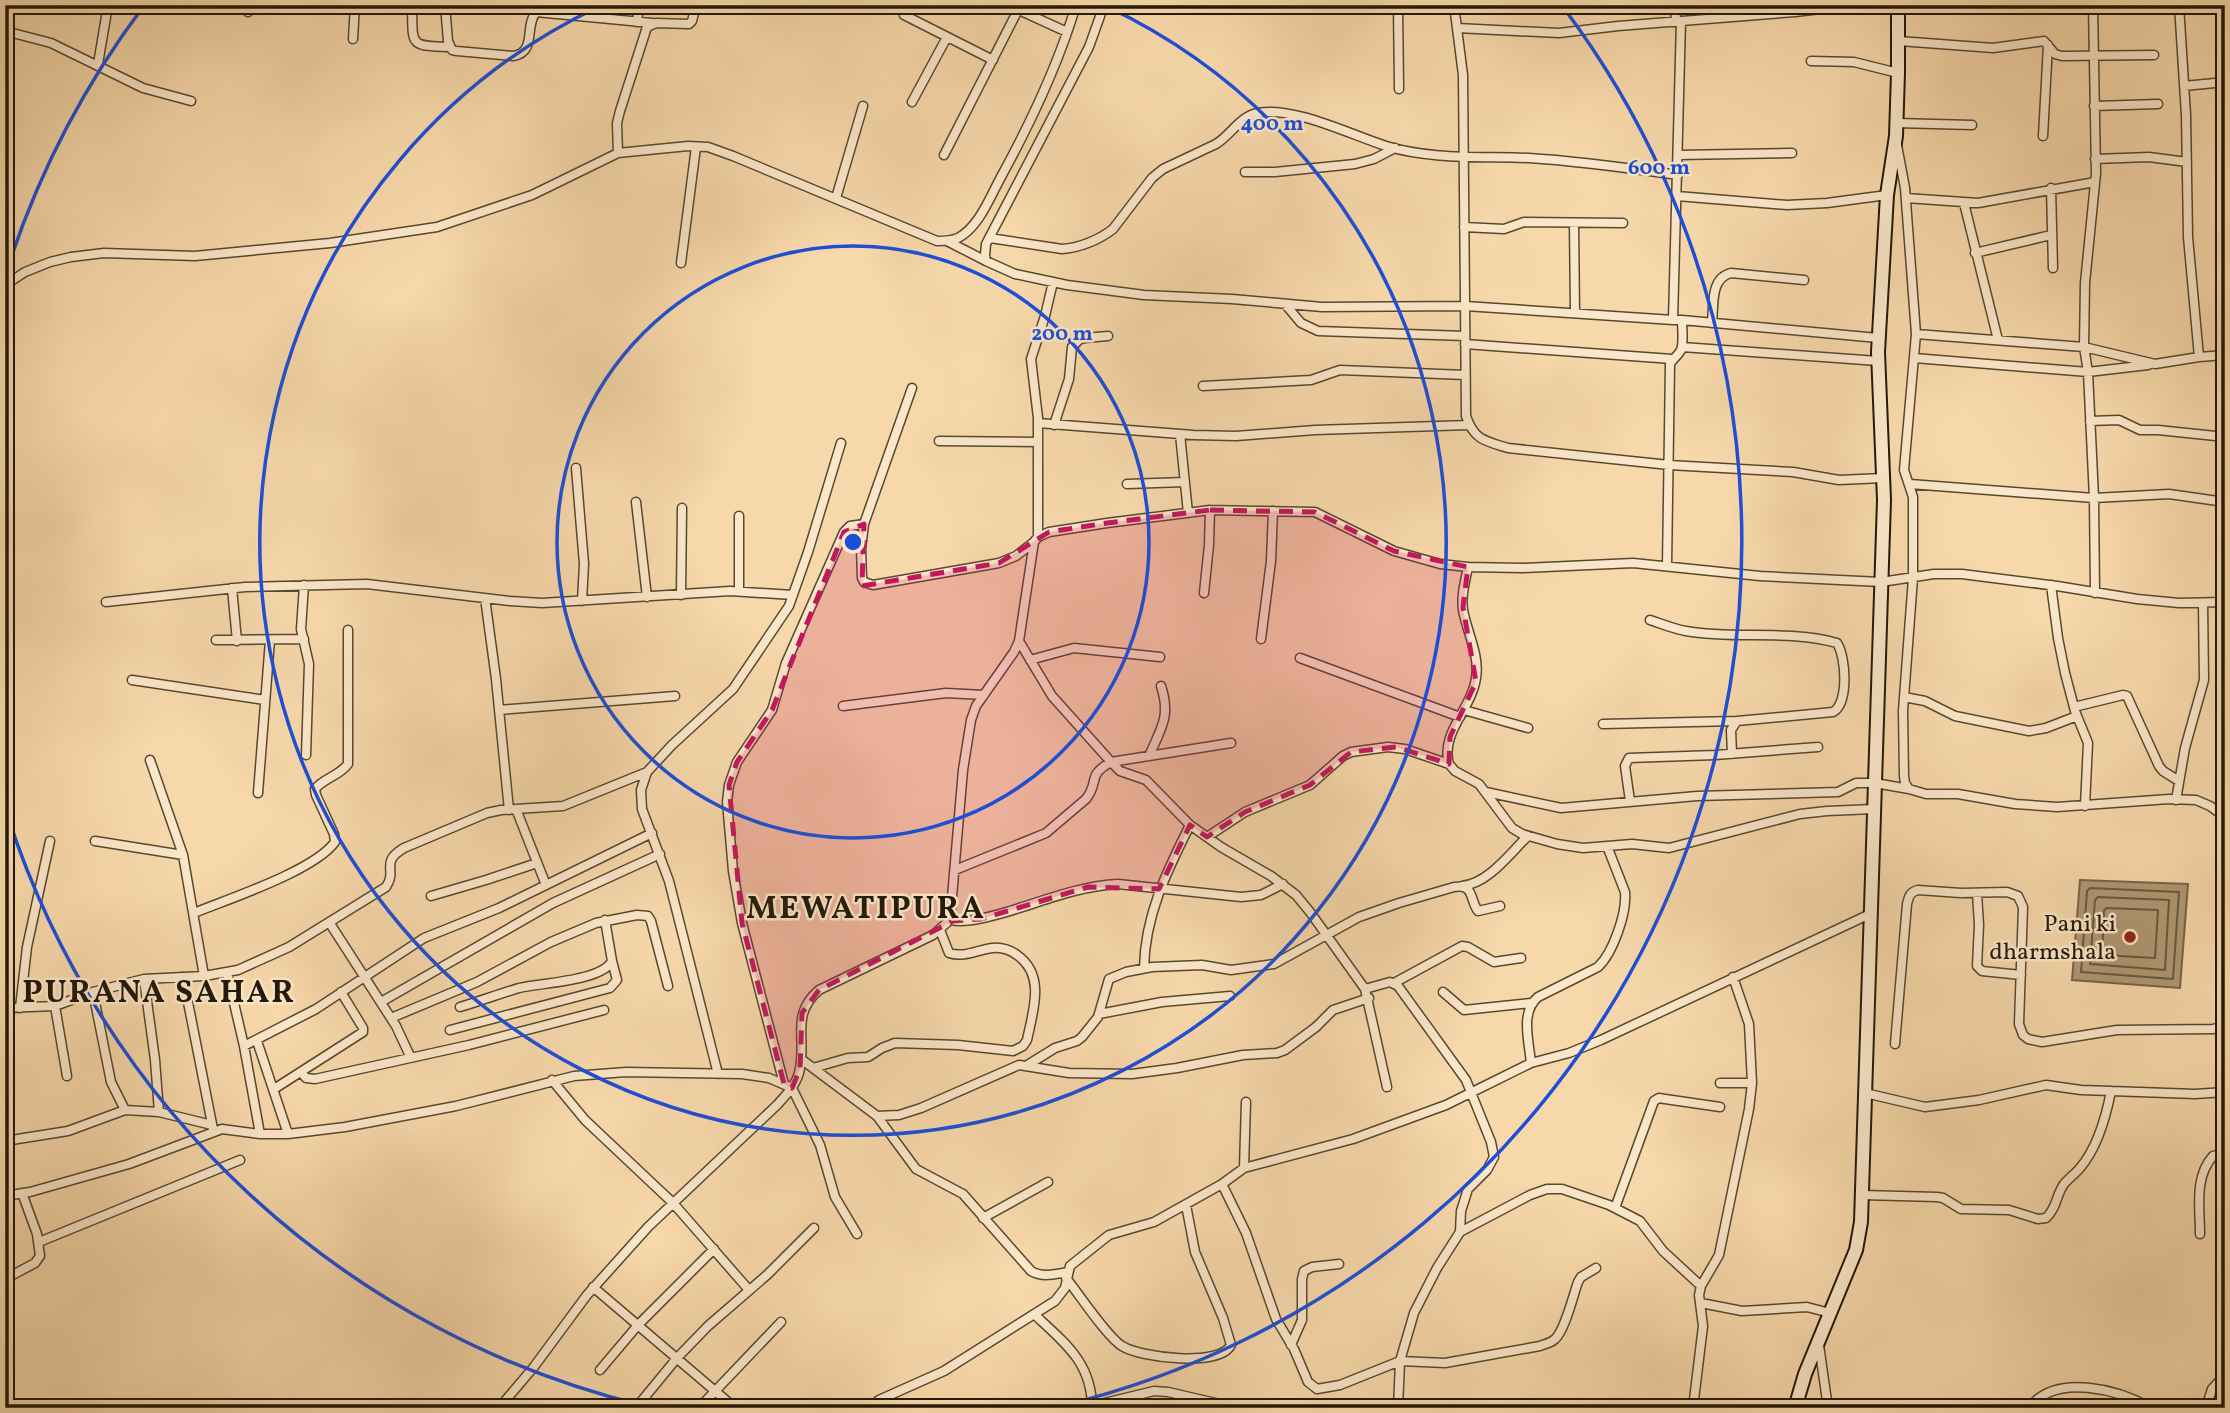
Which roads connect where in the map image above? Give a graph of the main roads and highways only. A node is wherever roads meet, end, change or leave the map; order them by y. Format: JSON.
{"nodes":[{"id":1,"x":1898,"y":5,"type":"edge"},
{"id":2,"x":1795,"y":1408,"type":"edge"}],
"edges":[{"from":1,"to":2,"type":"main road"}]}
